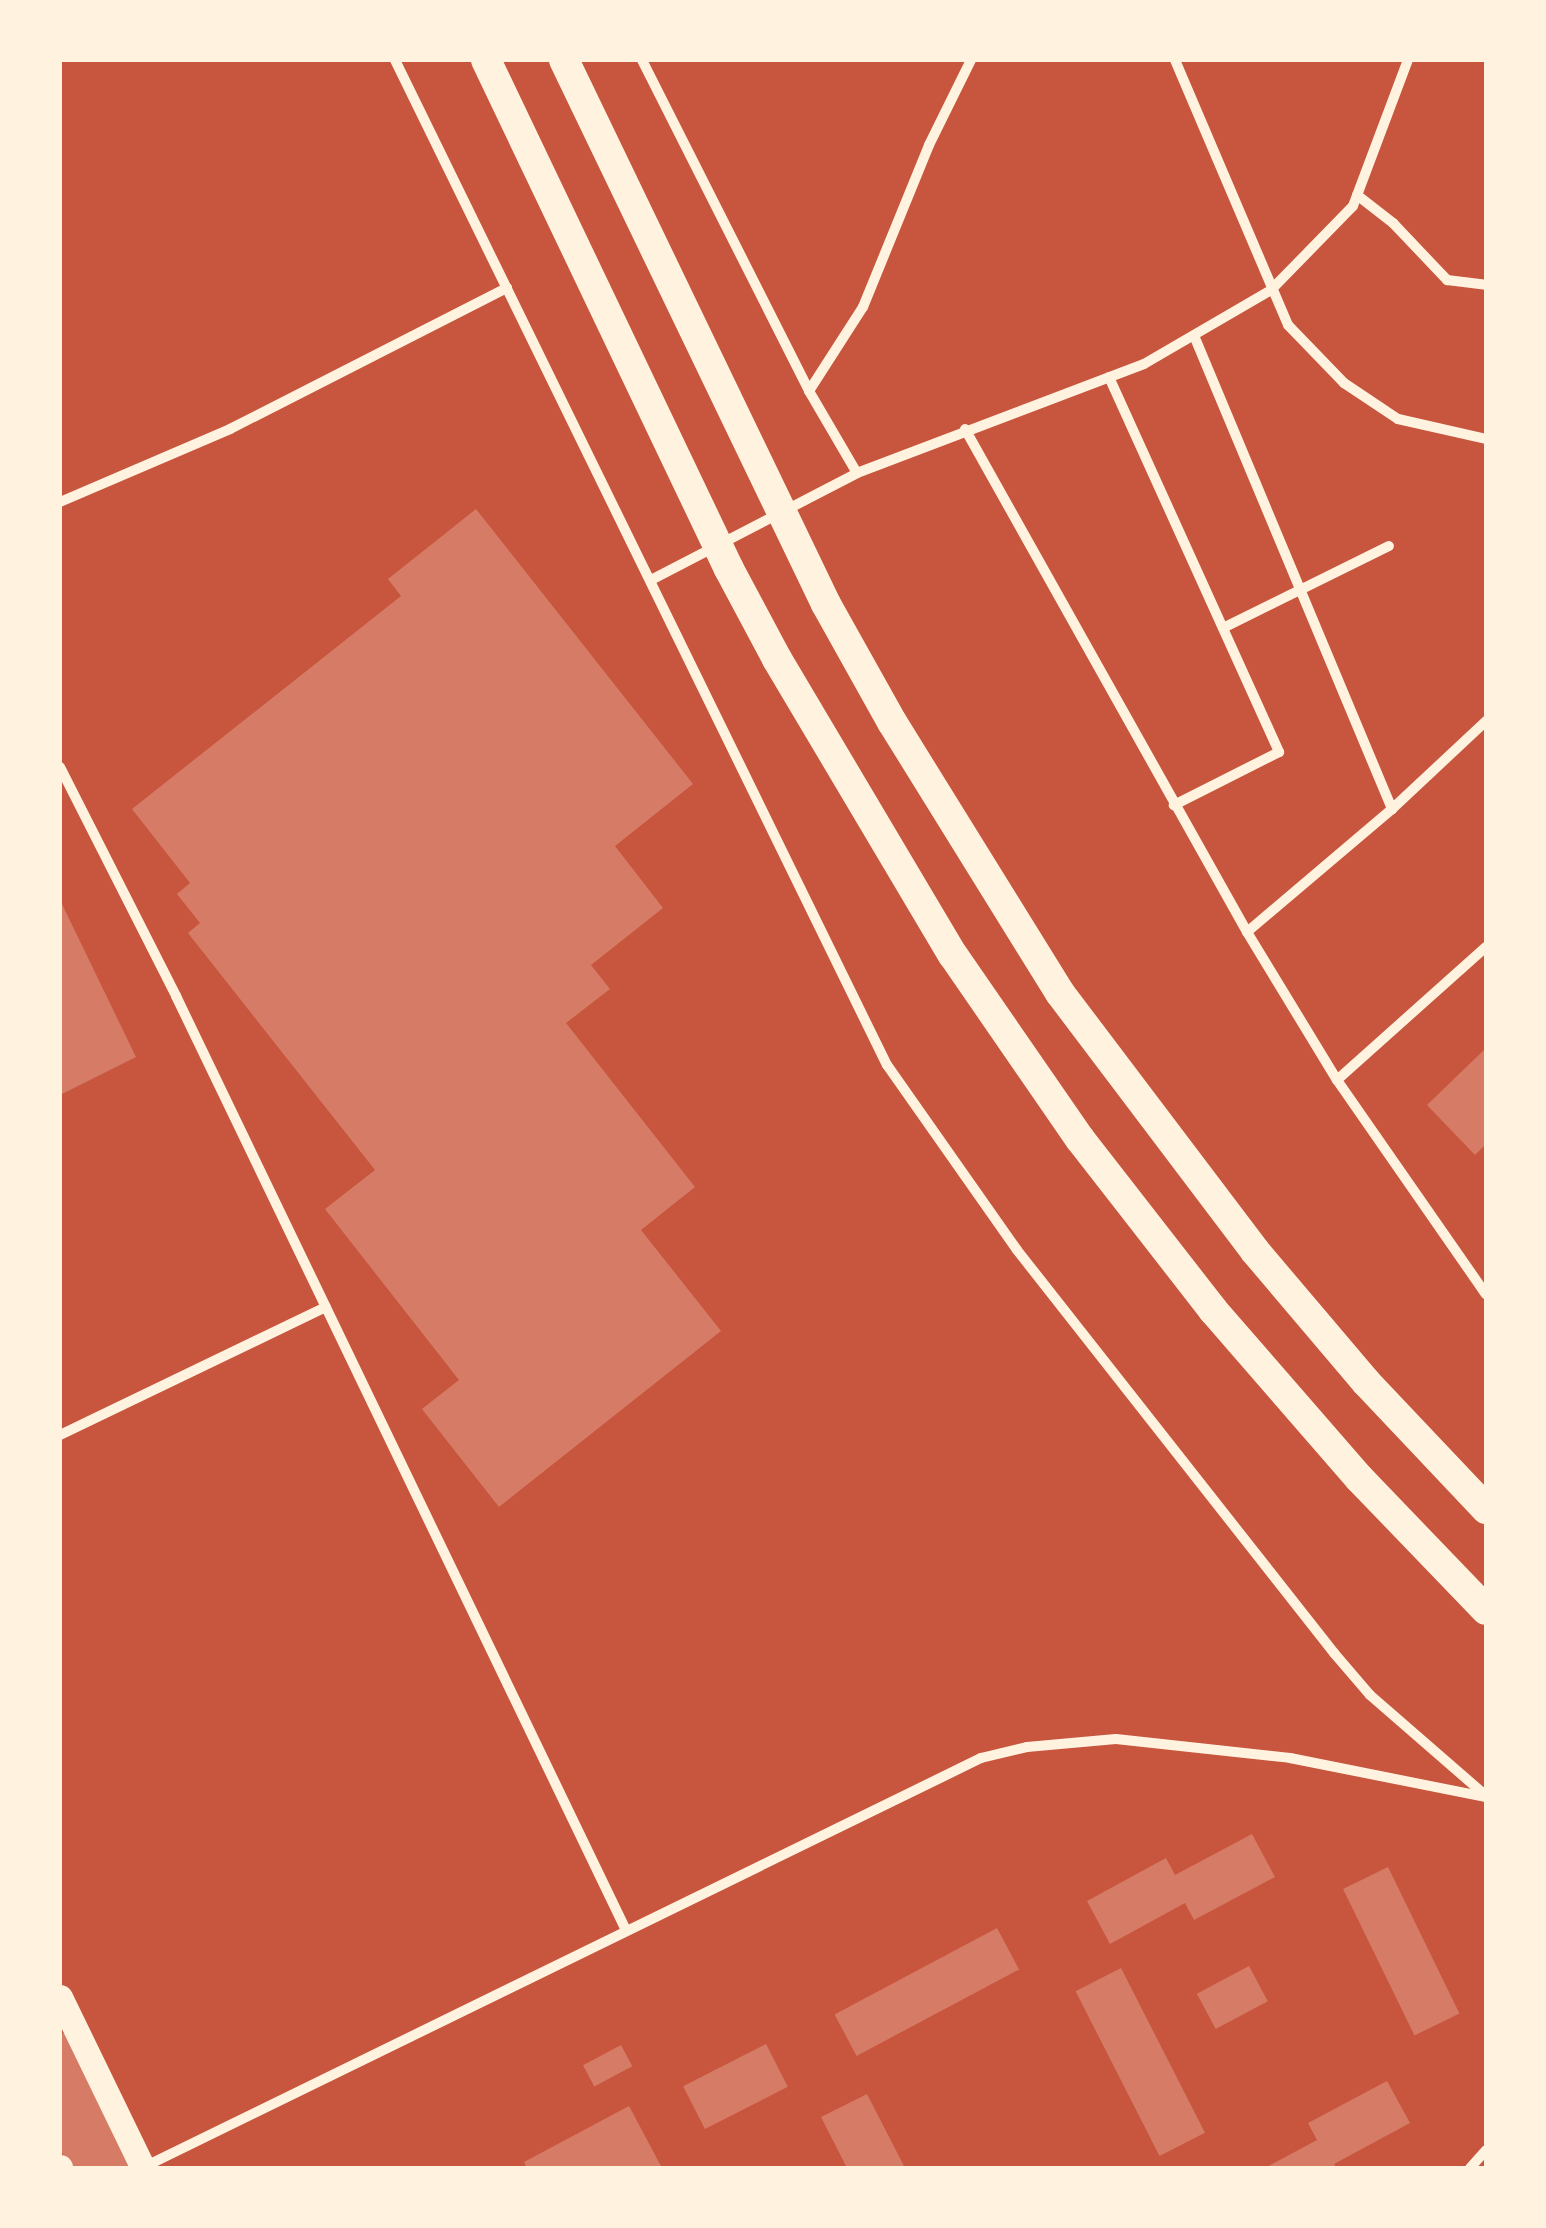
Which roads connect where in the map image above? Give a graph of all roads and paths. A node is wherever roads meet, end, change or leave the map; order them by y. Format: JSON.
{"nodes":[{"id":1,"x":395,"y":60,"type":"edge"},
{"id":2,"x":486,"y":60,"type":"edge"},
{"id":3,"x":564,"y":60,"type":"edge"},
{"id":4,"x":642,"y":60,"type":"edge"},
{"id":5,"x":971,"y":60,"type":"edge"},
{"id":6,"x":1175,"y":60,"type":"edge"},
{"id":7,"x":1408,"y":60,"type":"edge"},
{"id":8,"x":1357,"y":194,"type":"junction"},
{"id":9,"x":1486,"y":285,"type":"edge"},
{"id":10,"x":507,"y":288,"type":"junction"},
{"id":11,"x":1271,"y":290,"type":"junction"},
{"id":12,"x":1195,"y":338,"type":"junction"},
{"id":13,"x":1109,"y":377,"type":"junction"},
{"id":14,"x":809,"y":391,"type":"junction"},
{"id":15,"x":965,"y":430,"type":"junction"},
{"id":16,"x":1486,"y":439,"type":"edge"},
{"id":17,"x":857,"y":474,"type":"junction"},
{"id":18,"x":60,"y":502,"type":"edge"},
{"id":19,"x":1389,"y":546,"type":"dead end"},
{"id":20,"x":651,"y":580,"type":"junction"},
{"id":21,"x":1300,"y":589,"type":"junction"},
{"id":22,"x":1223,"y":628,"type":"junction"},
{"id":23,"x":1486,"y":721,"type":"edge"},
{"id":24,"x":60,"y":766,"type":"edge"},
{"id":25,"x":1174,"y":805,"type":"junction"},
{"id":26,"x":1392,"y":809,"type":"junction"},
{"id":27,"x":1247,"y":932,"type":"junction"},
{"id":28,"x":1486,"y":947,"type":"edge"},
{"id":29,"x":1337,"y":1080,"type":"junction"},
{"id":30,"x":1486,"y":1294,"type":"edge"},
{"id":31,"x":326,"y":1308,"type":"junction"},
{"id":32,"x":60,"y":1435,"type":"edge"},
{"id":33,"x":1486,"y":1509,"type":"edge"},
{"id":34,"x":1486,"y":1610,"type":"edge"},
{"id":35,"x":1486,"y":1796,"type":"edge"},
{"id":36,"x":626,"y":1930,"type":"junction"},
{"id":37,"x":60,"y":1998,"type":"edge"},
{"id":38,"x":1486,"y":2150,"type":"edge"},
{"id":39,"x":143,"y":2168,"type":"edge"},
{"id":40,"x":1470,"y":2168,"type":"edge"}],
"edges":[{"from":1,"to":10,"type":"street"},
{"from":2,"to":34,"type":"highway"},
{"from":3,"to":33,"type":"highway"},
{"from":4,"to":14,"type":"street"},
{"from":5,"to":14,"type":"street"},
{"from":6,"to":11,"type":"street"},
{"from":7,"to":8,"type":"street"},
{"from":8,"to":9,"type":"street"},
{"from":8,"to":11,"type":"street"},
{"from":10,"to":18,"type":"street"},
{"from":10,"to":20,"type":"street"},
{"from":11,"to":12,"type":"street"},
{"from":11,"to":16,"type":"street"},
{"from":12,"to":13,"type":"street"},
{"from":12,"to":21,"type":"street"},
{"from":13,"to":15,"type":"street"},
{"from":13,"to":22,"type":"street"},
{"from":14,"to":17,"type":"street"},
{"from":15,"to":17,"type":"street"},
{"from":15,"to":25,"type":"street"},
{"from":17,"to":20,"type":"street"},
{"from":19,"to":21,"type":"street"},
{"from":20,"to":35,"type":"street"},
{"from":21,"to":22,"type":"street"},
{"from":21,"to":26,"type":"street"},
{"from":22,"to":25,"type":"street"},
{"from":23,"to":26,"type":"street"},
{"from":24,"to":31,"type":"street"},
{"from":25,"to":27,"type":"street"},
{"from":26,"to":27,"type":"street"},
{"from":27,"to":29,"type":"street"},
{"from":28,"to":29,"type":"street"},
{"from":29,"to":30,"type":"street"},
{"from":31,"to":32,"type":"street"},
{"from":31,"to":36,"type":"street"},
{"from":35,"to":36,"type":"street"},
{"from":36,"to":39,"type":"street"},
{"from":37,"to":39,"type":"main road"},
{"from":38,"to":40,"type":"street"}]}
